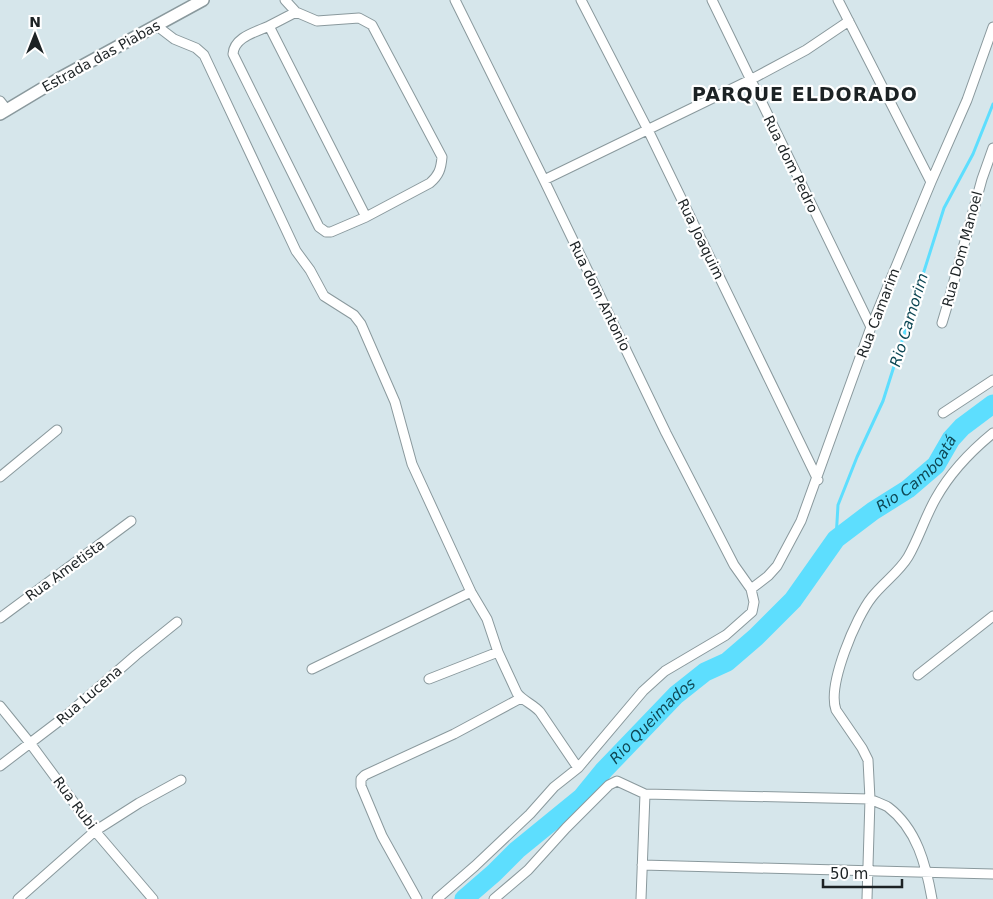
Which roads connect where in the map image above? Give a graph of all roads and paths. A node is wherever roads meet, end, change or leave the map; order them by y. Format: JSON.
{"nodes":[{"id":1,"x":203,"y":0,"type":"edge"},
{"id":2,"x":285,"y":0,"type":"edge"},
{"id":3,"x":455,"y":0,"type":"edge"},
{"id":4,"x":581,"y":0,"type":"edge"},
{"id":5,"x":712,"y":0,"type":"edge"},
{"id":6,"x":838,"y":0,"type":"edge"},
{"id":7,"x":296,"y":12,"type":"junction"},
{"id":8,"x":849,"y":21,"type":"junction"},
{"id":9,"x":157,"y":26,"type":"junction"},
{"id":10,"x":269,"y":26,"type":"junction"},
{"id":11,"x":993,"y":27,"type":"edge"},
{"id":12,"x":750,"y":80,"type":"junction"},
{"id":13,"x":2,"y":108,"type":"edge"},
{"id":14,"x":648,"y":130,"type":"junction"},
{"id":15,"x":993,"y":148,"type":"edge"},
{"id":16,"x":544,"y":180,"type":"junction"},
{"id":17,"x":931,"y":182,"type":"junction"},
{"id":18,"x":366,"y":217,"type":"junction"},
{"id":19,"x":942,"y":322,"type":"dead end"},
{"id":20,"x":871,"y":327,"type":"junction"},
{"id":21,"x":993,"y":380,"type":"edge"},
{"id":22,"x":944,"y":413,"type":"dead end"},
{"id":23,"x":57,"y":430,"type":"dead end"},
{"id":24,"x":993,"y":433,"type":"edge"},
{"id":25,"x":0,"y":477,"type":"edge"},
{"id":26,"x":818,"y":480,"type":"junction"},
{"id":27,"x":131,"y":521,"type":"dead end"},
{"id":28,"x":751,"y":589,"type":"junction"},
{"id":29,"x":471,"y":592,"type":"junction"},
{"id":30,"x":993,"y":616,"type":"edge"},
{"id":31,"x":0,"y":618,"type":"edge"},
{"id":32,"x":177,"y":622,"type":"dead end"},
{"id":33,"x":498,"y":652,"type":"junction"},
{"id":34,"x":312,"y":669,"type":"dead end"},
{"id":35,"x":918,"y":675,"type":"dead end"},
{"id":36,"x":429,"y":679,"type":"dead end"},
{"id":37,"x":521,"y":698,"type":"junction"},
{"id":38,"x":0,"y":706,"type":"edge"},
{"id":39,"x":30,"y":743,"type":"junction"},
{"id":40,"x":0,"y":766,"type":"edge"},
{"id":41,"x":578,"y":768,"type":"junction"},
{"id":42,"x":181,"y":780,"type":"dead end"},
{"id":43,"x":645,"y":794,"type":"junction"},
{"id":44,"x":870,"y":800,"type":"junction"},
{"id":45,"x":96,"y":831,"type":"junction"},
{"id":46,"x":642,"y":865,"type":"junction"},
{"id":47,"x":868,"y":870,"type":"junction"},
{"id":48,"x":928,"y":872,"type":"junction"},
{"id":49,"x":993,"y":874,"type":"edge"},
{"id":50,"x":18,"y":899,"type":"edge"},
{"id":51,"x":153,"y":899,"type":"edge"},
{"id":52,"x":417,"y":899,"type":"edge"},
{"id":53,"x":437,"y":899,"type":"edge"},
{"id":54,"x":494,"y":899,"type":"edge"},
{"id":55,"x":641,"y":899,"type":"edge"},
{"id":56,"x":867,"y":899,"type":"edge"},
{"id":57,"x":932,"y":899,"type":"edge"}],
"edges":[{"from":1,"to":9,"type":"street","name":"Estrada das Piabas"},
{"from":2,"to":7,"type":"street"},
{"from":3,"to":16,"type":"street","name":"Rua dom Antonio"},
{"from":4,"to":14,"type":"street","name":"Rua Joaquim"},
{"from":5,"to":12,"type":"street","name":"Rua dom Pedro"},
{"from":6,"to":8,"type":"street"},
{"from":7,"to":10,"type":"street"},
{"from":7,"to":18,"type":"street"},
{"from":8,"to":12,"type":"street"},
{"from":8,"to":17,"type":"street"},
{"from":9,"to":13,"type":"street","name":"Estrada das Piabas"},
{"from":9,"to":29,"type":"street"},
{"from":10,"to":18,"type":"street"},
{"from":10,"to":18,"type":"street"},
{"from":11,"to":17,"type":"street","name":"Rua Camarim"},
{"from":12,"to":14,"type":"street"},
{"from":12,"to":20,"type":"street","name":"Rua dom Pedro"},
{"from":14,"to":16,"type":"street"},
{"from":14,"to":26,"type":"street","name":"Rua Joaquim"},
{"from":15,"to":19,"type":"street","name":"Rua Dom Manoel"},
{"from":16,"to":28,"type":"street","name":"Rua dom Antonio"},
{"from":17,"to":20,"type":"street","name":"Rua Camarim"},
{"from":20,"to":26,"type":"street","name":"Rua Camarim"},
{"from":21,"to":22,"type":"street"},
{"from":23,"to":25,"type":"street"},
{"from":24,"to":44,"type":"street"},
{"from":26,"to":28,"type":"street","name":"Rua Camarim"},
{"from":27,"to":31,"type":"street","name":"Rua Ametista"},
{"from":28,"to":41,"type":"street"},
{"from":29,"to":33,"type":"street"},
{"from":29,"to":34,"type":"street"},
{"from":30,"to":35,"type":"street"},
{"from":32,"to":39,"type":"street","name":"Rua Lucena"},
{"from":33,"to":36,"type":"street"},
{"from":33,"to":37,"type":"street"},
{"from":37,"to":41,"type":"street"},
{"from":37,"to":52,"type":"street"},
{"from":38,"to":39,"type":"street","name":"Rua Rubi"},
{"from":39,"to":40,"type":"street","name":"Rua Lucena"},
{"from":39,"to":45,"type":"street","name":"Rua Rubi"},
{"from":41,"to":53,"type":"street"},
{"from":42,"to":45,"type":"street"},
{"from":43,"to":44,"type":"street"},
{"from":43,"to":46,"type":"street"},
{"from":43,"to":54,"type":"street"},
{"from":44,"to":47,"type":"street"},
{"from":44,"to":48,"type":"street"},
{"from":45,"to":50,"type":"street"},
{"from":45,"to":51,"type":"street","name":"Rua Rubi"},
{"from":46,"to":47,"type":"street"},
{"from":46,"to":55,"type":"street"},
{"from":47,"to":48,"type":"street"},
{"from":47,"to":56,"type":"street"},
{"from":48,"to":49,"type":"street"},
{"from":48,"to":57,"type":"street"}]}
